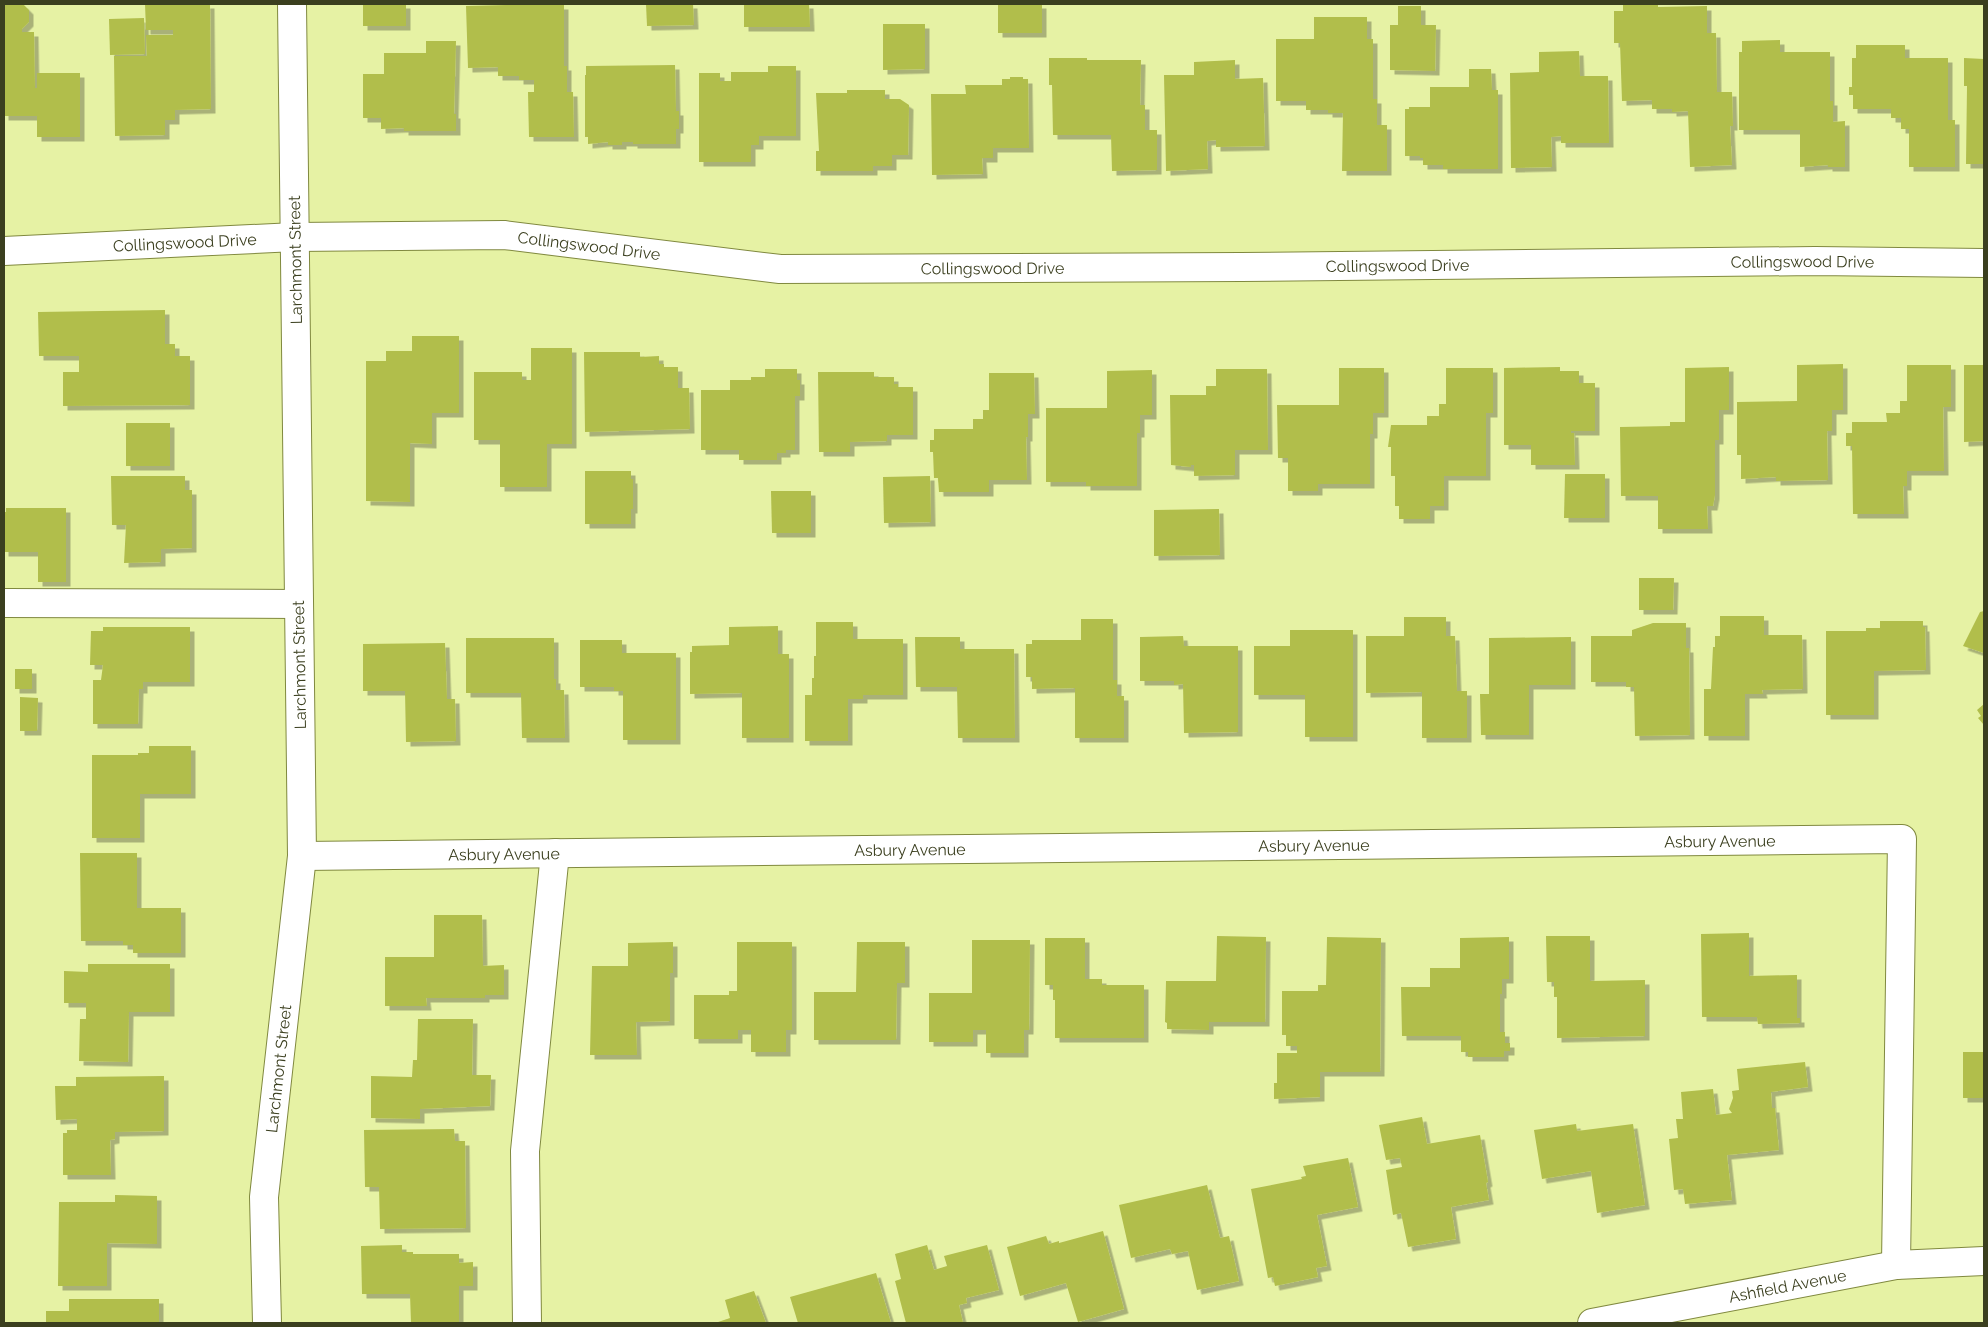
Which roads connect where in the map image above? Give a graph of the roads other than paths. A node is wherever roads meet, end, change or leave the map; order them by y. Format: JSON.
{"nodes":[{"id":1,"x":292,"y":4,"type":"edge"},
{"id":2,"x":295,"y":237,"type":"junction"},
{"id":3,"x":4,"y":251,"type":"edge"},
{"id":4,"x":1984,"y":263,"type":"edge"},
{"id":5,"x":4,"y":603,"type":"edge"},
{"id":6,"x":298,"y":604,"type":"junction"},
{"id":7,"x":555,"y":853,"type":"junction"},
{"id":8,"x":302,"y":856,"type":"junction"},
{"id":9,"x":1984,"y":1261,"type":"edge"},
{"id":10,"x":1896,"y":1265,"type":"junction"},
{"id":11,"x":267,"y":1323,"type":"edge"},
{"id":12,"x":527,"y":1323,"type":"edge"},
{"id":13,"x":1592,"y":1323,"type":"edge"}],
"edges":[{"from":1,"to":2,"type":"street","name":"Larchmont Street"},
{"from":2,"to":3,"type":"street","name":"Collingswood Drive"},
{"from":2,"to":4,"type":"street","name":"Collingswood Drive"},
{"from":2,"to":6,"type":"street","name":"Larchmont Street"},
{"from":5,"to":6,"type":"street"},
{"from":6,"to":8,"type":"street","name":"Larchmont Street"},
{"from":7,"to":8,"type":"street","name":"Asbury Avenue"},
{"from":7,"to":10,"type":"street","name":"Asbury Avenue"},
{"from":7,"to":12,"type":"street"},
{"from":8,"to":11,"type":"street","name":"Larchmont Street"},
{"from":9,"to":10,"type":"street","name":"Ashfield Avenue"},
{"from":10,"to":13,"type":"street","name":"Ashfield Avenue"}]}
